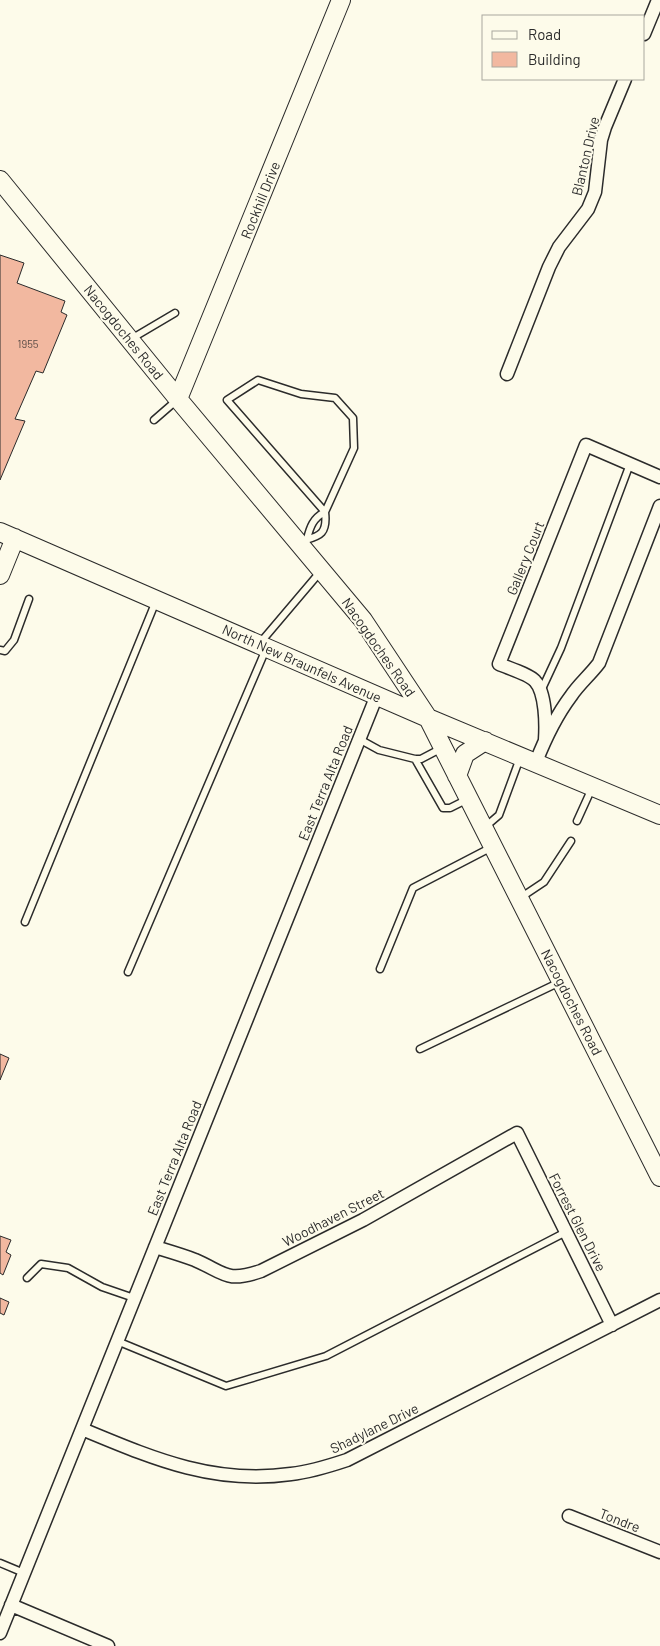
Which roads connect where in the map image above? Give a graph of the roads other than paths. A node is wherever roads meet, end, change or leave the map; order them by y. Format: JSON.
{"nodes":[{"id":1,"x":341,"y":0,"type":"edge"},
{"id":2,"x":658,"y":0,"type":"edge"},
{"id":3,"x":645,"y":32,"type":"edge"},
{"id":4,"x":625,"y":80,"type":"edge"},
{"id":5,"x":0,"y":180,"type":"edge"},
{"id":6,"x":175,"y":313,"type":"dead end"},
{"id":7,"x":130,"y":339,"type":"junction"},
{"id":8,"x":508,"y":374,"type":"dead end"},
{"id":9,"x":178,"y":399,"type":"junction"},
{"id":10,"x":154,"y":420,"type":"dead end"},
{"id":11,"x":630,"y":464,"type":"junction"},
{"id":12,"x":660,"y":477,"type":"edge"},
{"id":13,"x":660,"y":506,"type":"edge"},
{"id":14,"x":325,"y":512,"type":"junction"},
{"id":15,"x":8,"y":535,"type":"edge"},
{"id":16,"x":303,"y":541,"type":"junction"},
{"id":17,"x":322,"y":570,"type":"junction"},
{"id":18,"x":0,"y":575,"type":"edge"},
{"id":19,"x":29,"y":599,"type":"dead end"},
{"id":20,"x":157,"y":600,"type":"junction"},
{"id":21,"x":263,"y":646,"type":"junction"},
{"id":22,"x":0,"y":650,"type":"edge"},
{"id":23,"x":540,"y":692,"type":"junction"},
{"id":24,"x":377,"y":695,"type":"junction"},
{"id":25,"x":428,"y":718,"type":"junction"},
{"id":26,"x":359,"y":739,"type":"junction"},
{"id":27,"x":545,"y":740,"type":"junction"},
{"id":28,"x":485,"y":741,"type":"junction"},
{"id":29,"x":443,"y":748,"type":"junction"},
{"id":30,"x":415,"y":759,"type":"junction"},
{"id":31,"x":528,"y":759,"type":"junction"},
{"id":32,"x":457,"y":776,"type":"junction"},
{"id":33,"x":593,"y":786,"type":"junction"},
{"id":34,"x":469,"y":799,"type":"junction"},
{"id":35,"x":660,"y":815,"type":"edge"},
{"id":36,"x":577,"y":821,"type":"dead end"},
{"id":37,"x":484,"y":828,"type":"junction"},
{"id":38,"x":571,"y":841,"type":"dead end"},
{"id":39,"x":493,"y":847,"type":"junction"},
{"id":40,"x":519,"y":899,"type":"junction"},
{"id":41,"x":25,"y":922,"type":"dead end"},
{"id":42,"x":380,"y":969,"type":"dead end"},
{"id":43,"x":128,"y":972,"type":"dead end"},
{"id":44,"x":561,"y":981,"type":"junction"},
{"id":45,"x":420,"y":1049,"type":"dead end"},
{"id":46,"x":516,"y":1133,"type":"joint"},
{"id":47,"x":660,"y":1177,"type":"edge"},
{"id":48,"x":566,"y":1232,"type":"junction"},
{"id":49,"x":155,"y":1247,"type":"junction"},
{"id":50,"x":27,"y":1278,"type":"dead end"},
{"id":51,"x":134,"y":1298,"type":"junction"},
{"id":52,"x":660,"y":1300,"type":"edge"},
{"id":53,"x":612,"y":1325,"type":"junction"},
{"id":54,"x":117,"y":1342,"type":"junction"},
{"id":55,"x":82,"y":1429,"type":"junction"},
{"id":56,"x":569,"y":1516,"type":"dead end"},
{"id":57,"x":660,"y":1552,"type":"edge"},
{"id":58,"x":0,"y":1563,"type":"edge"},
{"id":59,"x":24,"y":1573,"type":"junction"},
{"id":60,"x":12,"y":1605,"type":"junction"},
{"id":61,"x":0,"y":1633,"type":"edge"},
{"id":62,"x":108,"y":1646,"type":"edge"}],
"edges":[{"from":1,"to":9,"type":"main road","name":"Rockhill Drive"},
{"from":2,"to":3,"type":"street"},
{"from":4,"to":8,"type":"street","name":"Blanton Drive"},
{"from":5,"to":7,"type":"main road","name":"Nacogdoches Road"},
{"from":6,"to":7,"type":"lane"},
{"from":7,"to":9,"type":"main road","name":"Nacogdoches Road"},
{"from":9,"to":10,"type":"lane"},
{"from":9,"to":16,"type":"main road","name":"Nacogdoches Road"},
{"from":11,"to":12,"type":"street","name":"Gallery Court"},
{"from":11,"to":23,"type":"lane"},
{"from":11,"to":23,"type":"street","name":"Gallery Court"},
{"from":13,"to":27,"type":"street"},
{"from":14,"to":14,"type":"lane"},
{"from":14,"to":16,"type":"lane"},
{"from":14,"to":16,"type":"lane"},
{"from":15,"to":18,"type":"main road"},
{"from":15,"to":20,"type":"main road","name":"North New Braunfels Avenue"},
{"from":16,"to":17,"type":"main road","name":"Nacogdoches Road"},
{"from":17,"to":21,"type":"lane"},
{"from":17,"to":25,"type":"main road","name":"Nacogdoches Road"},
{"from":19,"to":22,"type":"lane"},
{"from":20,"to":21,"type":"main road","name":"North New Braunfels Avenue"},
{"from":20,"to":41,"type":"lane"},
{"from":21,"to":24,"type":"main road","name":"North New Braunfels Avenue"},
{"from":21,"to":43,"type":"lane"},
{"from":23,"to":27,"type":"street"},
{"from":24,"to":25,"type":"main road","name":"North New Braunfels Avenue"},
{"from":24,"to":26,"type":"street","name":"East Terra Alta Road"},
{"from":25,"to":28,"type":"main road","name":"North New Braunfels Avenue"},
{"from":25,"to":29,"type":"main road","name":"Nacogdoches Road"},
{"from":26,"to":30,"type":"lane"},
{"from":26,"to":49,"type":"street","name":"East Terra Alta Road"},
{"from":27,"to":31,"type":"street"},
{"from":28,"to":31,"type":"main road","name":"North New Braunfels Avenue"},
{"from":28,"to":32,"type":"main road"},
{"from":29,"to":30,"type":"lane"},
{"from":29,"to":32,"type":"main road","name":"Nacogdoches Road"},
{"from":30,"to":34,"type":"lane"},
{"from":31,"to":33,"type":"main road","name":"North New Braunfels Avenue"},
{"from":31,"to":37,"type":"lane"},
{"from":32,"to":34,"type":"main road","name":"Nacogdoches Road"},
{"from":33,"to":35,"type":"main road","name":"North New Braunfels Avenue"},
{"from":33,"to":36,"type":"lane"},
{"from":34,"to":37,"type":"main road","name":"Nacogdoches Road"},
{"from":37,"to":39,"type":"main road","name":"Nacogdoches Road"},
{"from":38,"to":40,"type":"lane"},
{"from":39,"to":40,"type":"main road","name":"Nacogdoches Road"},
{"from":39,"to":42,"type":"lane"},
{"from":40,"to":44,"type":"main road","name":"Nacogdoches Road"},
{"from":44,"to":45,"type":"lane"},
{"from":44,"to":47,"type":"main road","name":"Nacogdoches Road"},
{"from":46,"to":48,"type":"street","name":"Forrest Glen Drive"},
{"from":46,"to":49,"type":"street","name":"Woodhaven Street"},
{"from":48,"to":53,"type":"street","name":"Forrest Glen Drive"},
{"from":48,"to":54,"type":"lane"},
{"from":49,"to":51,"type":"street","name":"East Terra Alta Road"},
{"from":50,"to":51,"type":"lane"},
{"from":51,"to":54,"type":"street","name":"East Terra Alta Road"},
{"from":52,"to":53,"type":"street","name":"Shadylane Drive"},
{"from":53,"to":55,"type":"street","name":"Shadylane Drive"},
{"from":54,"to":55,"type":"street","name":"East Terra Alta Road"},
{"from":55,"to":59,"type":"street","name":"East Terra Alta Road"},
{"from":56,"to":57,"type":"street","name":"Tondre"},
{"from":58,"to":59,"type":"lane"},
{"from":59,"to":60,"type":"street","name":"East Terra Alta Road"},
{"from":60,"to":61,"type":"street","name":"East Terra Alta Road"},
{"from":60,"to":62,"type":"street"}]}
